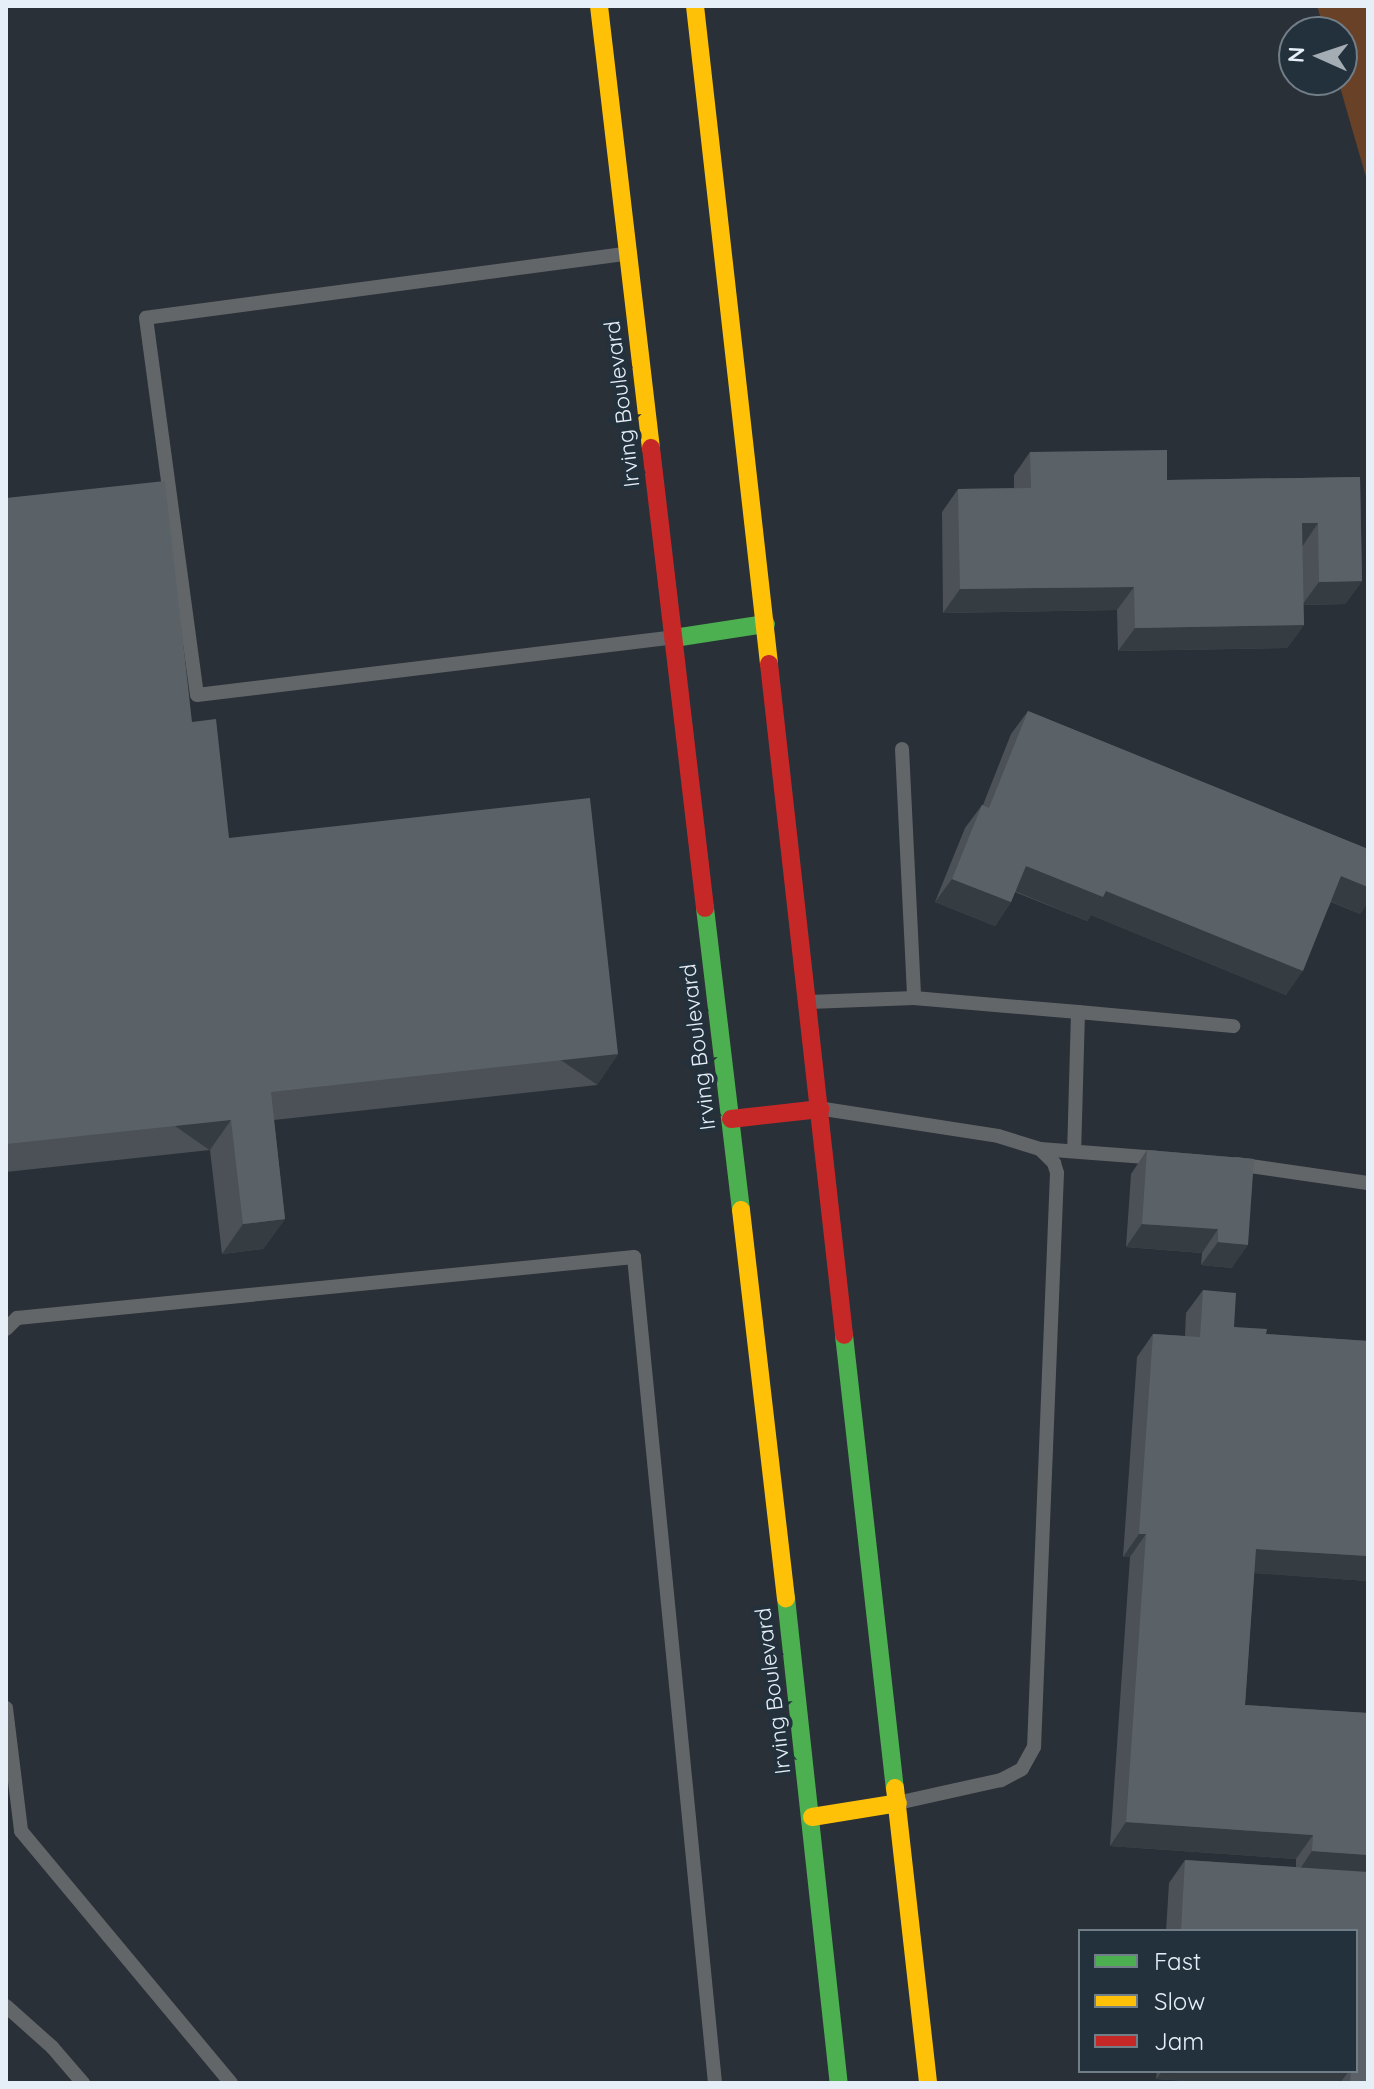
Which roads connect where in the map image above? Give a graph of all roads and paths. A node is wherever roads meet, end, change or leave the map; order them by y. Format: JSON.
{"nodes":[{"id":1,"x":599,"y":6,"type":"edge"},
{"id":2,"x":695,"y":6,"type":"edge"},
{"id":3,"x":627,"y":253,"type":"junction"},
{"id":4,"x":766,"y":624,"type":"junction"},
{"id":5,"x":674,"y":638,"type":"junction"},
{"id":6,"x":902,"y":749,"type":"dead end"},
{"id":7,"x":914,"y":998,"type":"junction"},
{"id":8,"x":808,"y":1002,"type":"junction"},
{"id":9,"x":1078,"y":1012,"type":"junction"},
{"id":10,"x":1233,"y":1026,"type":"dead end"},
{"id":11,"x":820,"y":1109,"type":"junction"},
{"id":12,"x":731,"y":1119,"type":"junction"},
{"id":13,"x":1040,"y":1149,"type":"junction"},
{"id":14,"x":1074,"y":1151,"type":"junction"},
{"id":15,"x":1181,"y":1160,"type":"edge"},
{"id":16,"x":1227,"y":1163,"type":"edge"},
{"id":17,"x":1368,"y":1183,"type":"edge"},
{"id":18,"x":6,"y":1329,"type":"edge"},
{"id":19,"x":6,"y":1708,"type":"edge"},
{"id":20,"x":898,"y":1803,"type":"junction"},
{"id":21,"x":812,"y":1817,"type":"junction"},
{"id":22,"x":6,"y":2006,"type":"edge"},
{"id":23,"x":83,"y":2083,"type":"edge"},
{"id":24,"x":231,"y":2083,"type":"edge"},
{"id":25,"x":715,"y":2083,"type":"edge"},
{"id":26,"x":839,"y":2083,"type":"edge"},
{"id":27,"x":928,"y":2083,"type":"edge"}],
"edges":[{"from":1,"to":3,"type":"main road","name":"Irving Boulevard"},
{"from":2,"to":4,"type":"main road"},
{"from":3,"to":5,"type":"main road","name":"Irving Boulevard"},
{"from":3,"to":5,"type":"lane"},
{"from":4,"to":5,"type":"main road"},
{"from":4,"to":8,"type":"main road"},
{"from":5,"to":12,"type":"main road","name":"Irving Boulevard"},
{"from":6,"to":7,"type":"lane"},
{"from":7,"to":8,"type":"lane"},
{"from":7,"to":9,"type":"lane"},
{"from":8,"to":11,"type":"main road"},
{"from":9,"to":10,"type":"lane"},
{"from":9,"to":14,"type":"lane"},
{"from":11,"to":12,"type":"main road"},
{"from":11,"to":13,"type":"lane"},
{"from":11,"to":20,"type":"main road"},
{"from":12,"to":21,"type":"main road","name":"Irving Boulevard"},
{"from":13,"to":14,"type":"lane"},
{"from":13,"to":20,"type":"lane"},
{"from":14,"to":15,"type":"lane"},
{"from":16,"to":17,"type":"lane"},
{"from":18,"to":25,"type":"lane"},
{"from":19,"to":24,"type":"lane"},
{"from":20,"to":21,"type":"main road"},
{"from":20,"to":27,"type":"main road"},
{"from":21,"to":26,"type":"main road","name":"Irving Boulevard"},
{"from":22,"to":23,"type":"lane"}]}
